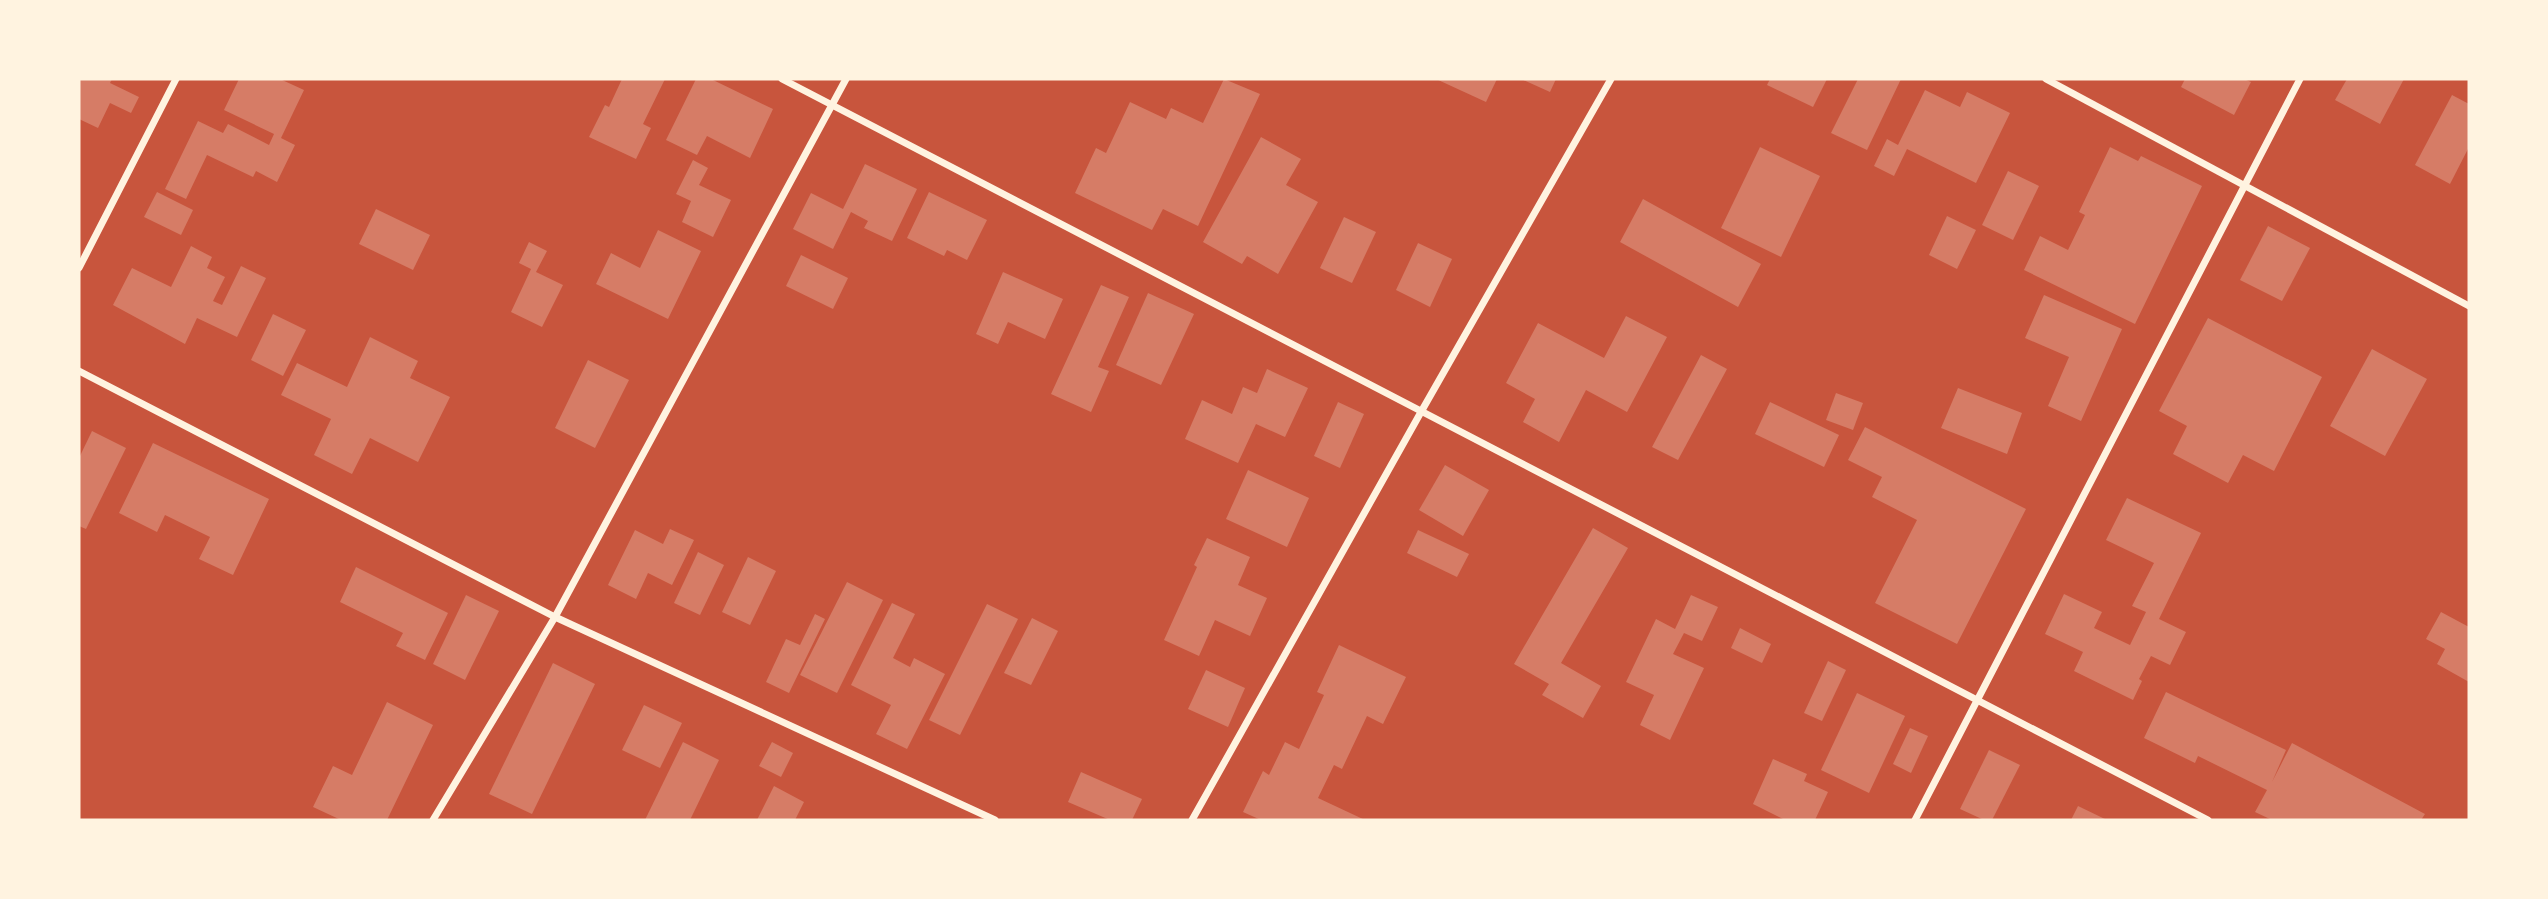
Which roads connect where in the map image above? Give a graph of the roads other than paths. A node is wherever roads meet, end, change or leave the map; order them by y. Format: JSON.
{"nodes":[{"id":1,"x":176,"y":79,"type":"edge"},
{"id":2,"x":782,"y":79,"type":"edge"},
{"id":3,"x":846,"y":79,"type":"edge"},
{"id":4,"x":1611,"y":79,"type":"edge"},
{"id":5,"x":2046,"y":79,"type":"edge"},
{"id":6,"x":2300,"y":79,"type":"edge"},
{"id":7,"x":832,"y":105,"type":"junction"},
{"id":8,"x":2245,"y":186,"type":"junction"},
{"id":9,"x":79,"y":268,"type":"edge"},
{"id":10,"x":2469,"y":306,"type":"edge"},
{"id":11,"x":79,"y":370,"type":"edge"},
{"id":12,"x":1421,"y":412,"type":"junction"},
{"id":13,"x":555,"y":617,"type":"junction"},
{"id":14,"x":1977,"y":702,"type":"junction"},
{"id":15,"x":433,"y":820,"type":"edge"},
{"id":16,"x":995,"y":820,"type":"edge"},
{"id":17,"x":1192,"y":820,"type":"edge"},
{"id":18,"x":1915,"y":820,"type":"edge"},
{"id":19,"x":2208,"y":820,"type":"edge"}],
"edges":[{"from":1,"to":9,"type":"street"},
{"from":2,"to":7,"type":"street"},
{"from":3,"to":7,"type":"street"},
{"from":4,"to":12,"type":"street"},
{"from":5,"to":8,"type":"street"},
{"from":6,"to":8,"type":"street"},
{"from":7,"to":12,"type":"street"},
{"from":7,"to":13,"type":"street"},
{"from":8,"to":10,"type":"street"},
{"from":8,"to":14,"type":"street"},
{"from":11,"to":13,"type":"street"},
{"from":12,"to":14,"type":"street"},
{"from":12,"to":17,"type":"street"},
{"from":13,"to":15,"type":"street"},
{"from":13,"to":16,"type":"street"},
{"from":14,"to":18,"type":"street"},
{"from":14,"to":19,"type":"street"}]}
